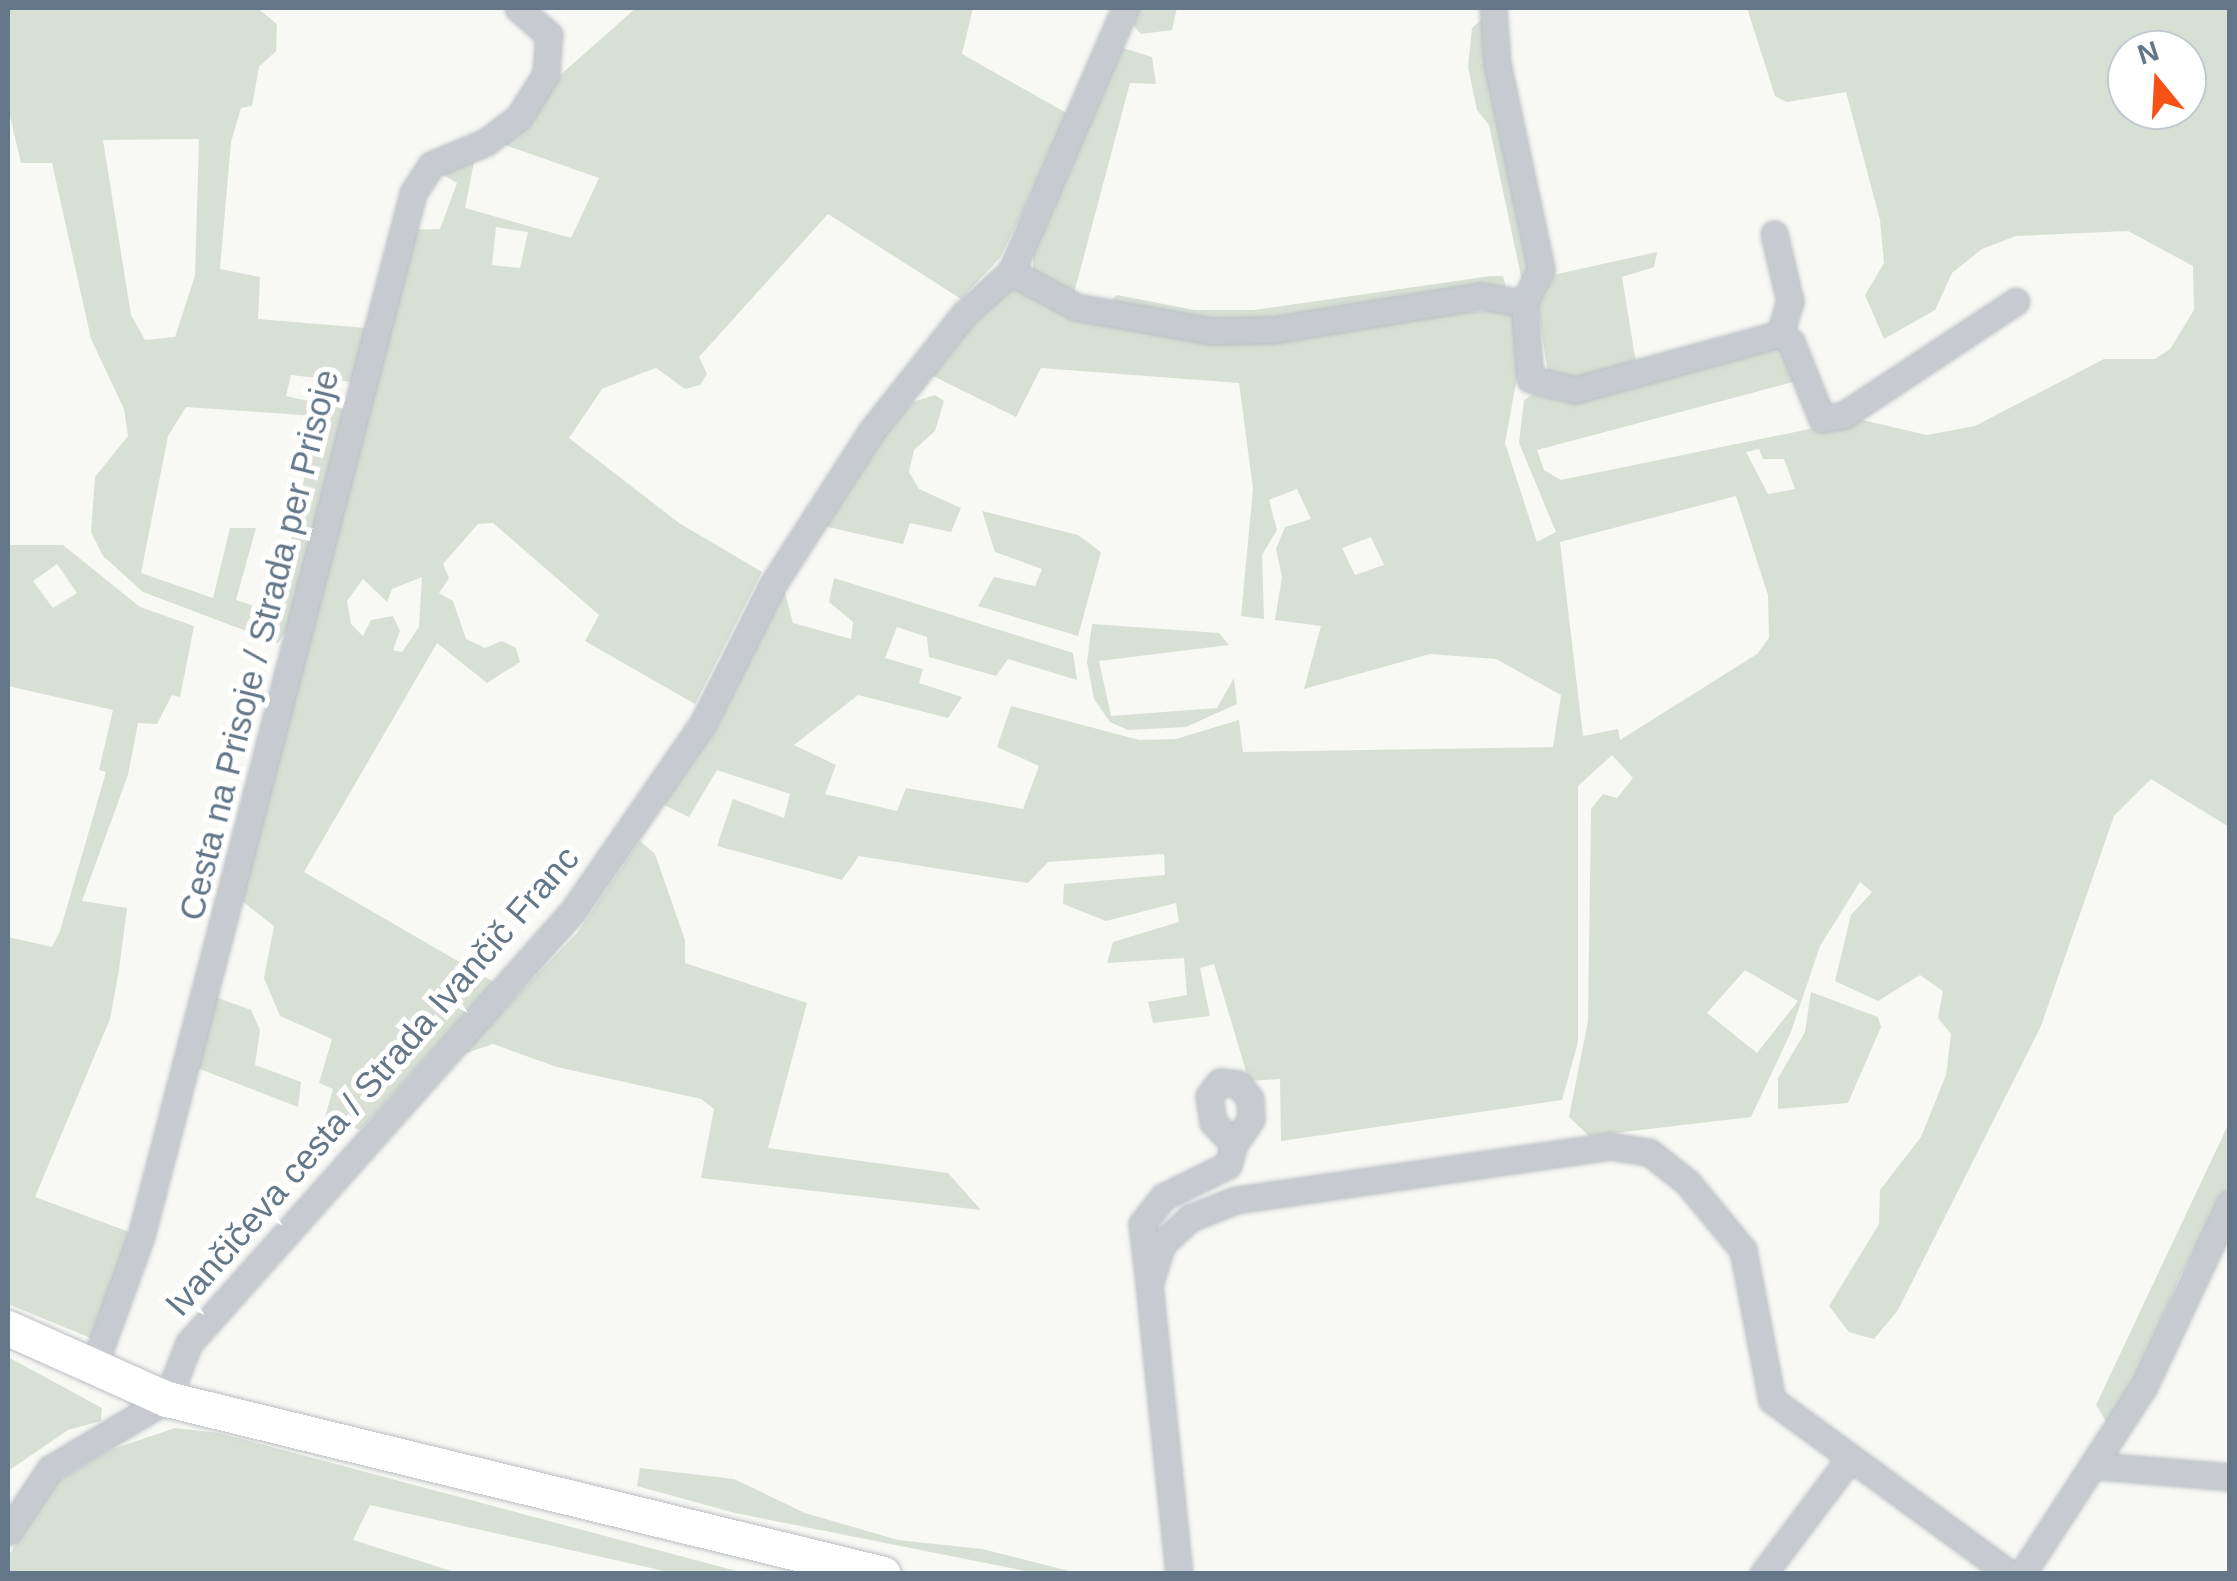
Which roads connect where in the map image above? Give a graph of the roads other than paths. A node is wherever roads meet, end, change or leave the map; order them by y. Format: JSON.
{"nodes":[{"id":1,"x":518,"y":8,"type":"edge"},
{"id":2,"x":1124,"y":8,"type":"edge"},
{"id":3,"x":1493,"y":8,"type":"edge"},
{"id":4,"x":1774,"y":234,"type":"dead end"},
{"id":5,"x":1011,"y":272,"type":"junction"},
{"id":6,"x":2016,"y":300,"type":"dead end"},
{"id":7,"x":1524,"y":303,"type":"junction"},
{"id":8,"x":1780,"y":334,"type":"junction"},
{"id":9,"x":1234,"y":1144,"type":"dead end"},
{"id":10,"x":2230,"y":1203,"type":"edge"},
{"id":11,"x":1149,"y":1285,"type":"junction"},
{"id":12,"x":8,"y":1328,"type":"edge"},
{"id":13,"x":92,"y":1368,"type":"junction"},
{"id":14,"x":167,"y":1398,"type":"junction"},
{"id":15,"x":1850,"y":1458,"type":"junction"},
{"id":16,"x":2099,"y":1466,"type":"junction"},
{"id":17,"x":2230,"y":1477,"type":"edge"},
{"id":18,"x":8,"y":1532,"type":"edge"},
{"id":19,"x":883,"y":1574,"type":"edge"},
{"id":20,"x":1179,"y":1574,"type":"edge"},
{"id":21,"x":1762,"y":1574,"type":"edge"},
{"id":22,"x":2010,"y":1574,"type":"edge"},
{"id":23,"x":2022,"y":1574,"type":"edge"}],
"edges":[{"from":1,"to":13,"type":"street","name":"Cesta na Prisoje / Strada per Prisoje"},
{"from":2,"to":5,"type":"street","name":"Ivančičeva cesta / Strada Ivančič Franc"},
{"from":3,"to":7,"type":"street"},
{"from":4,"to":8,"type":"street"},
{"from":5,"to":7,"type":"street"},
{"from":5,"to":14,"type":"street","name":"Ivančičeva cesta / Strada Ivančič Franc"},
{"from":6,"to":8,"type":"street"},
{"from":7,"to":8,"type":"street"},
{"from":9,"to":11,"type":"street"},
{"from":10,"to":16,"type":"street"},
{"from":11,"to":15,"type":"street"},
{"from":11,"to":20,"type":"street"},
{"from":12,"to":13,"type":"main road"},
{"from":13,"to":14,"type":"main road"},
{"from":14,"to":18,"type":"street"},
{"from":14,"to":19,"type":"main road"},
{"from":15,"to":21,"type":"street"},
{"from":15,"to":22,"type":"street"},
{"from":16,"to":17,"type":"street"},
{"from":16,"to":23,"type":"street"}]}
